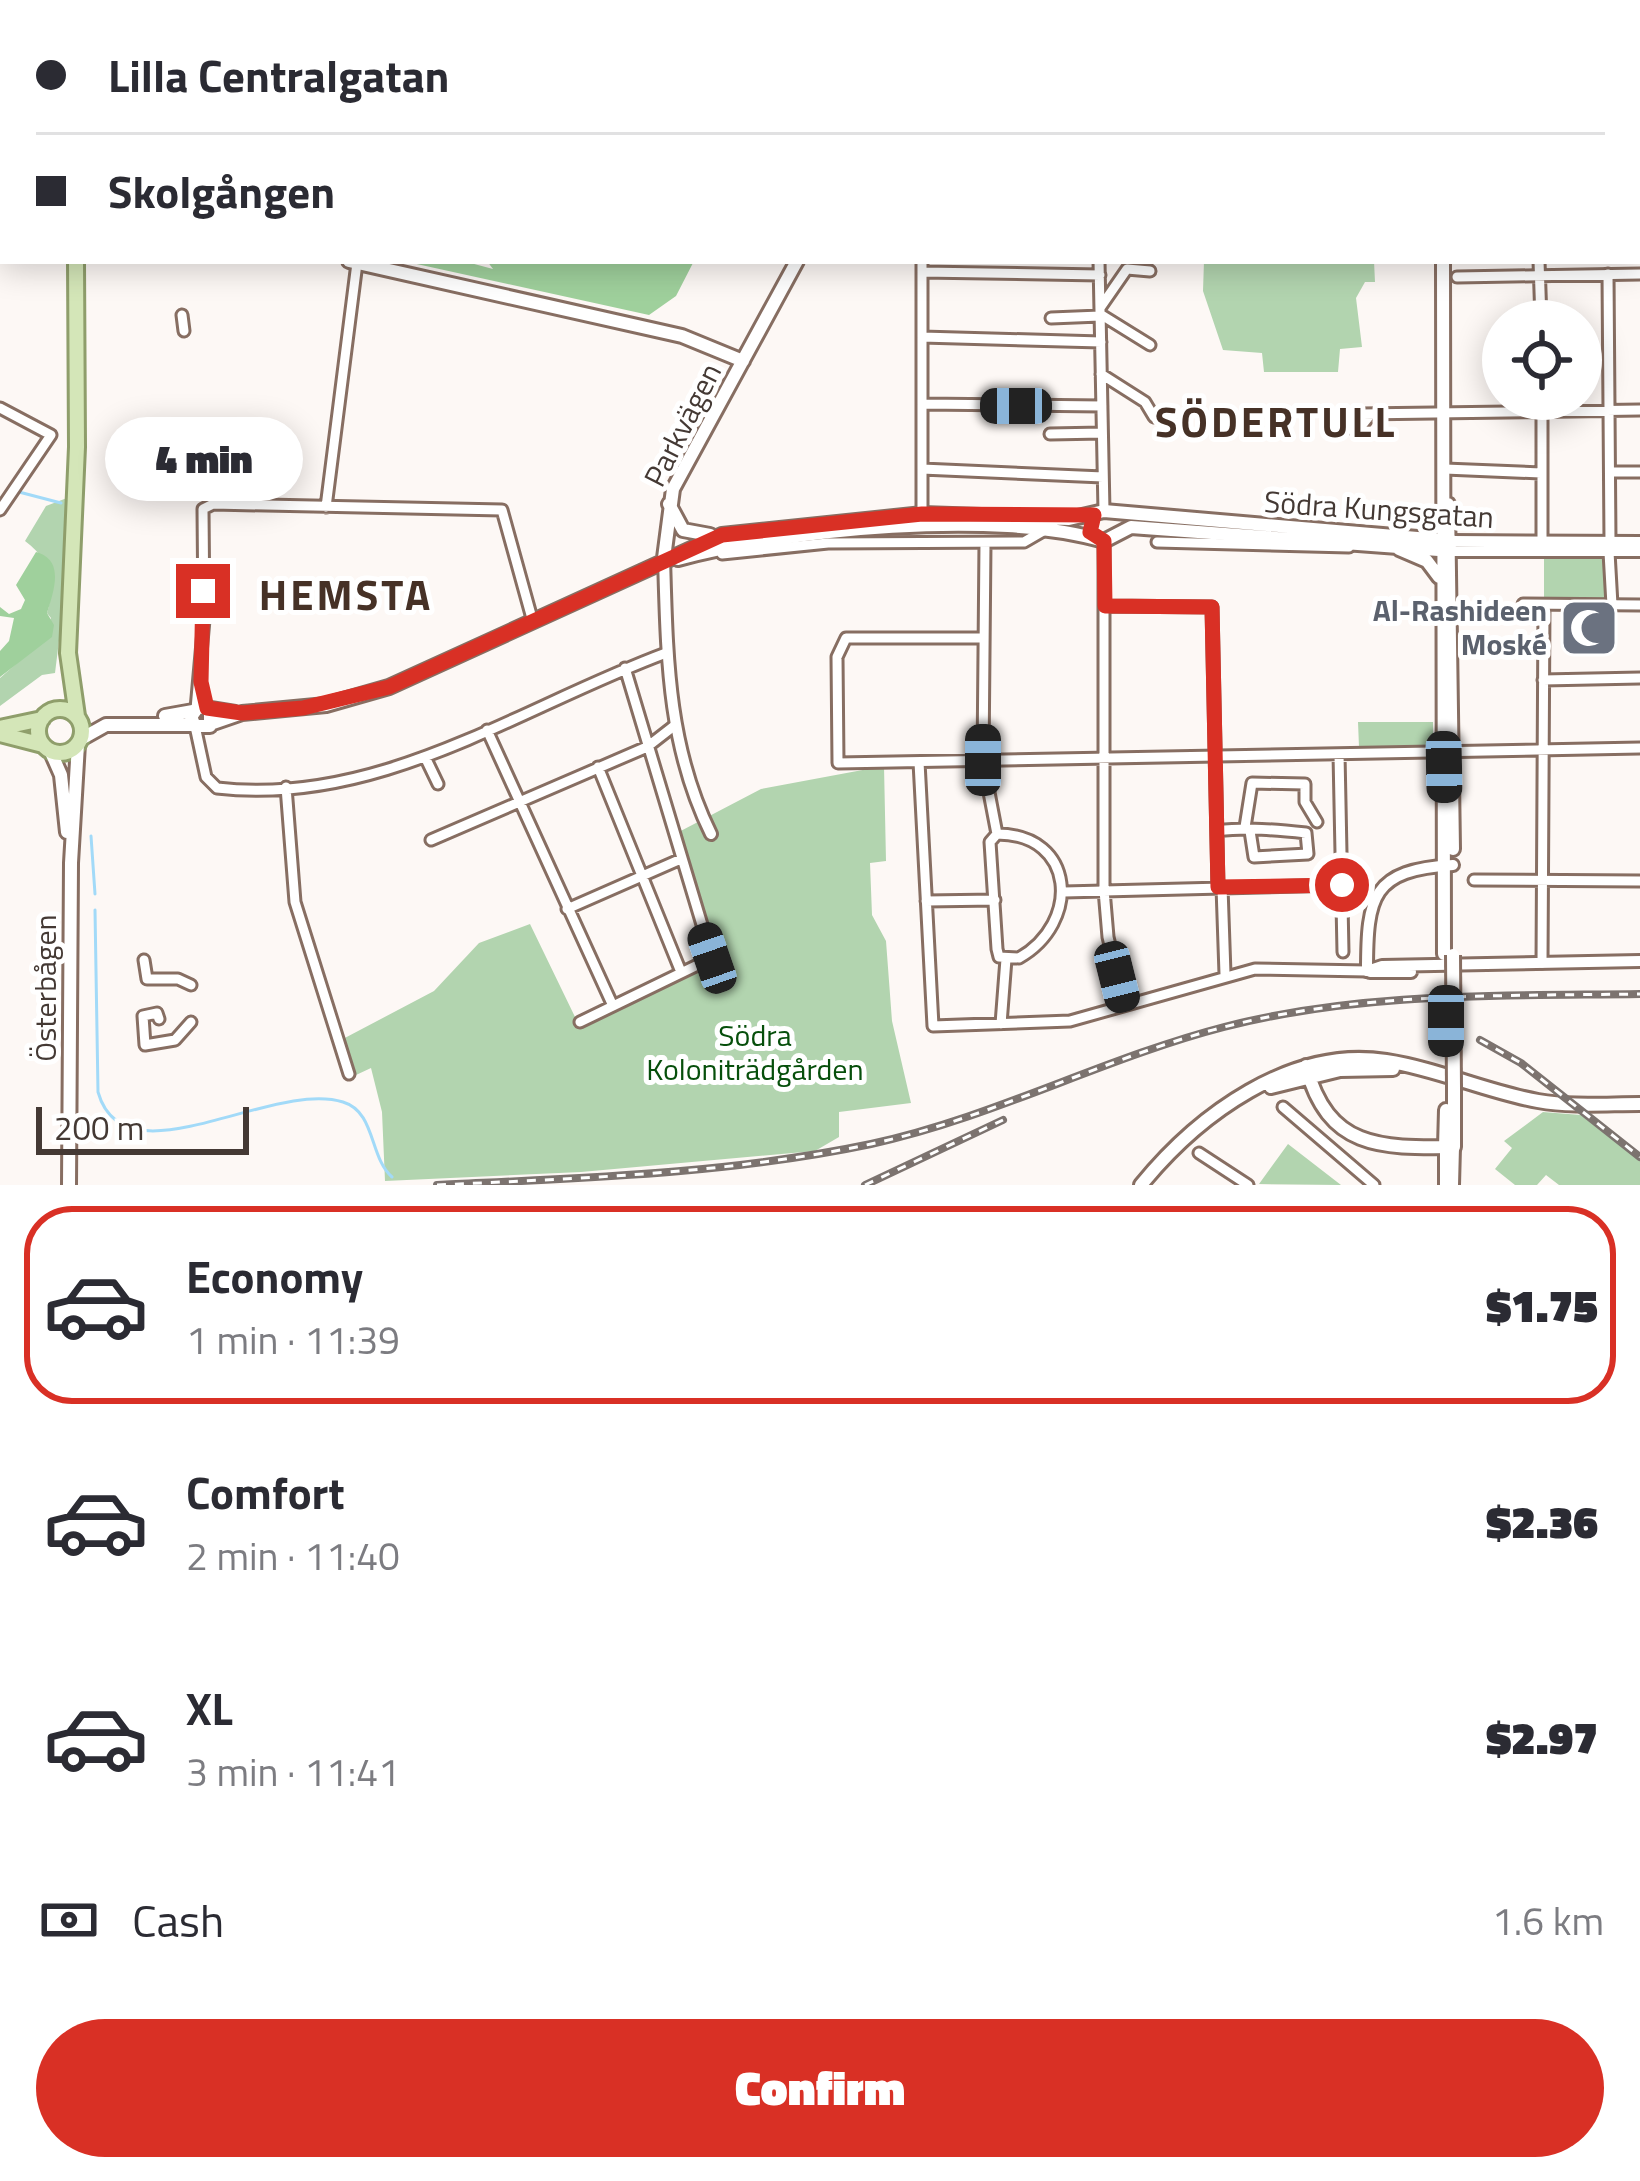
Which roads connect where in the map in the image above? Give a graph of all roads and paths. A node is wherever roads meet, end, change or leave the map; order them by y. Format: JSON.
{"nodes":[{"id":1,"x":76,"y":264,"type":"edge"},
{"id":2,"x":353,"y":264,"type":"edge"},
{"id":3,"x":362,"y":264,"type":"edge"},
{"id":4,"x":795,"y":264,"type":"edge"},
{"id":5,"x":1100,"y":264,"type":"edge"},
{"id":6,"x":1444,"y":264,"type":"edge"},
{"id":7,"x":1540,"y":264,"type":"edge"},
{"id":8,"x":922,"y":267,"type":"edge"},
{"id":9,"x":1150,"y":271,"type":"dead end"},
{"id":10,"x":1100,"y":274,"type":"junction"},
{"id":11,"x":1608,"y":274,"type":"junction"},
{"id":12,"x":1640,"y":274,"type":"edge"},
{"id":13,"x":1541,"y":275,"type":"junction"},
{"id":14,"x":1457,"y":277,"type":"dead end"},
{"id":15,"x":1541,"y":300,"type":"edge"},
{"id":16,"x":1100,"y":313,"type":"junction"},
{"id":17,"x":182,"y":315,"type":"dead end"},
{"id":18,"x":1052,"y":318,"type":"dead end"},
{"id":19,"x":184,"y":331,"type":"dead end"},
{"id":20,"x":922,"y":337,"type":"junction"},
{"id":21,"x":1101,"y":342,"type":"junction"},
{"id":22,"x":1150,"y":345,"type":"dead end"},
{"id":23,"x":743,"y":361,"type":"junction"},
{"id":24,"x":1101,"y":374,"type":"junction"},
{"id":25,"x":922,"y":404,"type":"junction"},
{"id":26,"x":1102,"y":406,"type":"junction"},
{"id":27,"x":0,"y":408,"type":"edge"},
{"id":28,"x":1602,"y":409,"type":"edge"},
{"id":29,"x":1482,"y":410,"type":"edge"},
{"id":30,"x":1613,"y":410,"type":"junction"},
{"id":31,"x":1640,"y":410,"type":"edge"},
{"id":32,"x":1445,"y":413,"type":"junction"},
{"id":33,"x":1371,"y":414,"type":"dead end"},
{"id":34,"x":1154,"y":417,"type":"dead end"},
{"id":35,"x":1543,"y":420,"type":"edge"},
{"id":36,"x":1050,"y":434,"type":"dead end"},
{"id":37,"x":1102,"y":434,"type":"junction"},
{"id":38,"x":922,"y":469,"type":"junction"},
{"id":39,"x":1445,"y":469,"type":"junction"},
{"id":40,"x":1541,"y":472,"type":"junction"},
{"id":41,"x":1611,"y":472,"type":"junction"},
{"id":42,"x":1640,"y":472,"type":"edge"},
{"id":43,"x":1103,"y":478,"type":"junction"},
{"id":44,"x":10,"y":493,"type":"edge"},
{"id":45,"x":668,"y":503,"type":"junction"},
{"id":46,"x":326,"y":507,"type":"junction"},
{"id":47,"x":0,"y":510,"type":"edge"},
{"id":48,"x":1104,"y":514,"type":"junction"},
{"id":49,"x":922,"y":521,"type":"junction"},
{"id":50,"x":1047,"y":529,"type":"junction"},
{"id":51,"x":1118,"y":531,"type":"junction"},
{"id":52,"x":718,"y":536,"type":"junction"},
{"id":53,"x":1098,"y":538,"type":"junction"},
{"id":54,"x":1156,"y":542,"type":"dead end"},
{"id":55,"x":985,"y":543,"type":"junction"},
{"id":56,"x":1374,"y":543,"type":"junction"},
{"id":57,"x":1542,"y":543,"type":"junction"},
{"id":58,"x":1447,"y":545,"type":"junction"},
{"id":59,"x":1610,"y":547,"type":"junction"},
{"id":60,"x":1640,"y":547,"type":"edge"},
{"id":61,"x":705,"y":552,"type":"junction"},
{"id":62,"x":664,"y":558,"type":"junction"},
{"id":63,"x":1442,"y":590,"type":"junction"},
{"id":64,"x":1522,"y":604,"type":"dead end"},
{"id":65,"x":1612,"y":604,"type":"junction"},
{"id":66,"x":1640,"y":605,"type":"edge"},
{"id":67,"x":1105,"y":606,"type":"junction"},
{"id":68,"x":1544,"y":606,"type":"junction"},
{"id":69,"x":533,"y":622,"type":"junction"},
{"id":70,"x":982,"y":638,"type":"junction"},
{"id":71,"x":68,"y":652,"type":"junction"},
{"id":72,"x":666,"y":653,"type":"junction"},
{"id":73,"x":626,"y":668,"type":"junction"},
{"id":74,"x":1640,"y":678,"type":"edge"},
{"id":75,"x":1543,"y":680,"type":"junction"},
{"id":76,"x":45,"y":716,"type":"junction"},
{"id":77,"x":78,"y":717,"type":"junction"},
{"id":78,"x":202,"y":717,"type":"junction"},
{"id":79,"x":674,"y":726,"type":"junction"},
{"id":80,"x":487,"y":730,"type":"junction"},
{"id":81,"x":0,"y":731,"type":"edge"},
{"id":82,"x":79,"y":742,"type":"junction"},
{"id":83,"x":647,"y":747,"type":"junction"},
{"id":84,"x":47,"y":748,"type":"junction"},
{"id":85,"x":1640,"y":748,"type":"edge"},
{"id":86,"x":1543,"y":750,"type":"junction"},
{"id":87,"x":1448,"y":751,"type":"junction"},
{"id":88,"x":1340,"y":754,"type":"junction"},
{"id":89,"x":425,"y":757,"type":"junction"},
{"id":90,"x":1215,"y":757,"type":"junction"},
{"id":91,"x":1106,"y":758,"type":"junction"},
{"id":92,"x":983,"y":760,"type":"junction"},
{"id":93,"x":920,"y":762,"type":"junction"},
{"id":94,"x":598,"y":767,"type":"junction"},
{"id":95,"x":438,"y":784,"type":"dead end"},
{"id":96,"x":286,"y":787,"type":"junction"},
{"id":97,"x":518,"y":802,"type":"junction"},
{"id":98,"x":1317,"y":822,"type":"junction"},
{"id":99,"x":1341,"y":822,"type":"junction"},
{"id":100,"x":1248,"y":829,"type":"junction"},
{"id":101,"x":1218,"y":830,"type":"junction"},
{"id":102,"x":1306,"y":833,"type":"junction"},
{"id":103,"x":711,"y":834,"type":"dead end"},
{"id":104,"x":997,"y":834,"type":"junction"},
{"id":105,"x":431,"y":840,"type":"dead end"},
{"id":106,"x":681,"y":859,"type":"junction"},
{"id":107,"x":71,"y":862,"type":"junction"},
{"id":108,"x":1449,"y":865,"type":"junction"},
{"id":109,"x":640,"y":876,"type":"junction"},
{"id":110,"x":1474,"y":880,"type":"dead end"},
{"id":111,"x":1640,"y":880,"type":"edge"},
{"id":112,"x":1542,"y":881,"type":"junction"},
{"id":113,"x":1342,"y":885,"type":"junction"},
{"id":114,"x":1220,"y":887,"type":"junction"},
{"id":115,"x":1104,"y":890,"type":"junction"},
{"id":116,"x":1064,"y":892,"type":"junction"},
{"id":117,"x":995,"y":900,"type":"junction"},
{"id":118,"x":926,"y":902,"type":"junction"},
{"id":119,"x":567,"y":910,"type":"junction"},
{"id":120,"x":1343,"y":952,"type":"dead end"},
{"id":121,"x":144,"y":959,"type":"dead end"},
{"id":122,"x":1006,"y":959,"type":"junction"},
{"id":123,"x":1640,"y":961,"type":"edge"},
{"id":124,"x":1542,"y":963,"type":"junction"},
{"id":125,"x":1367,"y":971,"type":"junction"},
{"id":126,"x":680,"y":972,"type":"junction"},
{"id":127,"x":1225,"y":974,"type":"junction"},
{"id":128,"x":191,"y":985,"type":"dead end"},
{"id":129,"x":1124,"y":1004,"type":"junction"},
{"id":130,"x":613,"y":1006,"type":"junction"},
{"id":131,"x":159,"y":1019,"type":"dead end"},
{"id":132,"x":191,"y":1022,"type":"dead end"},
{"id":133,"x":580,"y":1022,"type":"dead end"},
{"id":134,"x":1001,"y":1024,"type":"junction"},
{"id":135,"x":1307,"y":1071,"type":"junction"},
{"id":136,"x":349,"y":1074,"type":"dead end"},
{"id":137,"x":1640,"y":1104,"type":"edge"},
{"id":138,"x":1283,"y":1107,"type":"dead end"},
{"id":139,"x":1449,"y":1147,"type":"junction"},
{"id":140,"x":1199,"y":1153,"type":"dead end"},
{"id":141,"x":69,"y":1185,"type":"edge"},
{"id":142,"x":1141,"y":1185,"type":"edge"},
{"id":143,"x":1248,"y":1185,"type":"edge"},
{"id":144,"x":1374,"y":1185,"type":"edge"},
{"id":145,"x":1449,"y":1185,"type":"edge"}],
"edges":[{"from":1,"to":71,"type":"main road"},
{"from":2,"to":46,"type":"street"},
{"from":3,"to":23,"type":"main road"},
{"from":4,"to":23,"type":"main road","name":"Parkvägen"},
{"from":5,"to":10,"type":"street"},
{"from":6,"to":32,"type":"main road"},
{"from":7,"to":13,"type":"street"},
{"from":8,"to":10,"type":"street"},
{"from":8,"to":20,"type":"street"},
{"from":9,"to":16,"type":"street"},
{"from":10,"to":16,"type":"street"},
{"from":11,"to":12,"type":"street"},
{"from":11,"to":13,"type":"street"},
{"from":11,"to":30,"type":"street"},
{"from":13,"to":14,"type":"street"},
{"from":13,"to":15,"type":"street"},
{"from":16,"to":18,"type":"street"},
{"from":16,"to":21,"type":"street"},
{"from":16,"to":22,"type":"street"},
{"from":17,"to":19,"type":"street"},
{"from":20,"to":21,"type":"street"},
{"from":20,"to":25,"type":"street"},
{"from":21,"to":24,"type":"street"},
{"from":23,"to":45,"type":"main road","name":"Parkvägen"},
{"from":24,"to":26,"type":"street"},
{"from":24,"to":34,"type":"street"},
{"from":25,"to":26,"type":"street"},
{"from":25,"to":38,"type":"street"},
{"from":26,"to":37,"type":"street"},
{"from":27,"to":44,"type":"street"},
{"from":28,"to":30,"type":"street"},
{"from":29,"to":32,"type":"street"},
{"from":30,"to":31,"type":"street"},
{"from":30,"to":41,"type":"street"},
{"from":32,"to":33,"type":"street"},
{"from":32,"to":39,"type":"main road"},
{"from":35,"to":40,"type":"street"},
{"from":36,"to":37,"type":"street"},
{"from":37,"to":43,"type":"street"},
{"from":38,"to":43,"type":"street"},
{"from":38,"to":49,"type":"street"},
{"from":39,"to":40,"type":"street"},
{"from":39,"to":58,"type":"main road"},
{"from":40,"to":57,"type":"street"},
{"from":41,"to":42,"type":"street"},
{"from":41,"to":59,"type":"street"},
{"from":43,"to":48,"type":"street"},
{"from":44,"to":47,"type":"street"},
{"from":45,"to":52,"type":"main road"},
{"from":45,"to":62,"type":"main road","name":"Parkvägen"},
{"from":46,"to":69,"type":"street"},
{"from":46,"to":78,"type":"street"},
{"from":48,"to":49,"type":"main road","name":"Södra Kungsgatan"},
{"from":48,"to":51,"type":"main road"},
{"from":48,"to":53,"type":"main road"},
{"from":48,"to":58,"type":"main road","name":"Södra Kungsgatan"},
{"from":49,"to":50,"type":"main road","name":"Södra Kungsgatan"},
{"from":49,"to":52,"type":"main road","name":"Södra Kungsgatan"},
{"from":49,"to":61,"type":"main road","name":"Södra Kungsgatan"},
{"from":50,"to":53,"type":"main road","name":"Södra Kungsgatan"},
{"from":50,"to":55,"type":"street","name":"Södra Kungsgatan"},
{"from":51,"to":53,"type":"main road"},
{"from":51,"to":56,"type":"main road","name":"Södra Kungsgatan"},
{"from":52,"to":62,"type":"main road","name":"Södra Kungsgatan"},
{"from":53,"to":67,"type":"street"},
{"from":54,"to":56,"type":"street","name":"Södra Kungsgatan"},
{"from":55,"to":61,"type":"street","name":"Södra Kungsgatan"},
{"from":55,"to":70,"type":"street"},
{"from":56,"to":58,"type":"main road","name":"Södra Kungsgatan"},
{"from":56,"to":63,"type":"main road"},
{"from":57,"to":58,"type":"street","name":"Södra Kungsgatan"},
{"from":57,"to":59,"type":"street","name":"Södra Kungsgatan"},
{"from":58,"to":59,"type":"street","name":"Södra Kungsgatan"},
{"from":58,"to":63,"type":"main road"},
{"from":58,"to":87,"type":"main road"},
{"from":59,"to":60,"type":"street","name":"Södra Kungsgatan"},
{"from":59,"to":65,"type":"street"},
{"from":61,"to":62,"type":"main road","name":"Södra Kungsgatan"},
{"from":62,"to":69,"type":"main road"},
{"from":62,"to":72,"type":"street","name":"Parkvägen"},
{"from":63,"to":87,"type":"main road"},
{"from":64,"to":68,"type":"street"},
{"from":65,"to":66,"type":"street"},
{"from":65,"to":68,"type":"street"},
{"from":67,"to":90,"type":"street"},
{"from":67,"to":91,"type":"street"},
{"from":68,"to":75,"type":"street"},
{"from":69,"to":78,"type":"main road"},
{"from":70,"to":92,"type":"street"},
{"from":70,"to":93,"type":"street"},
{"from":71,"to":76,"type":"main road"},
{"from":71,"to":77,"type":"main road"},
{"from":72,"to":73,"type":"street"},
{"from":72,"to":79,"type":"street","name":"Parkvägen"},
{"from":73,"to":80,"type":"street"},
{"from":73,"to":83,"type":"street"},
{"from":74,"to":75,"type":"street"},
{"from":75,"to":86,"type":"street"},
{"from":76,"to":77,"type":"main road"},
{"from":76,"to":81,"type":"main road"},
{"from":76,"to":84,"type":"main road"},
{"from":77,"to":78,"type":"main road"},
{"from":77,"to":82,"type":"main road"},
{"from":78,"to":82,"type":"main road"},
{"from":78,"to":96,"type":"street"},
{"from":79,"to":83,"type":"street"},
{"from":79,"to":103,"type":"street","name":"Parkvägen"},
{"from":80,"to":89,"type":"street"},
{"from":80,"to":97,"type":"street"},
{"from":81,"to":84,"type":"main road"},
{"from":82,"to":84,"type":"main road"},
{"from":82,"to":107,"type":"main road","name":"Österbågen"},
{"from":83,"to":94,"type":"street"},
{"from":83,"to":106,"type":"street"},
{"from":84,"to":107,"type":"main road","name":"Österbågen"},
{"from":85,"to":86,"type":"street"},
{"from":86,"to":87,"type":"street"},
{"from":86,"to":112,"type":"street"},
{"from":87,"to":88,"type":"street"},
{"from":87,"to":108,"type":"main road"},
{"from":88,"to":90,"type":"street"},
{"from":88,"to":99,"type":"street"},
{"from":89,"to":95,"type":"street"},
{"from":89,"to":96,"type":"street"},
{"from":90,"to":91,"type":"street"},
{"from":90,"to":101,"type":"street"},
{"from":91,"to":92,"type":"street"},
{"from":91,"to":115,"type":"street"},
{"from":92,"to":93,"type":"street"},
{"from":92,"to":104,"type":"street"},
{"from":93,"to":118,"type":"street"},
{"from":94,"to":97,"type":"street"},
{"from":94,"to":109,"type":"street"},
{"from":96,"to":136,"type":"street"},
{"from":97,"to":105,"type":"street"},
{"from":97,"to":119,"type":"street"},
{"from":98,"to":99,"type":"street"},
{"from":98,"to":100,"type":"street"},
{"from":98,"to":102,"type":"street"},
{"from":99,"to":113,"type":"street"},
{"from":100,"to":101,"type":"street"},
{"from":100,"to":102,"type":"street"},
{"from":100,"to":102,"type":"street"},
{"from":101,"to":114,"type":"street"},
{"from":104,"to":116,"type":"street"},
{"from":104,"to":117,"type":"street"},
{"from":106,"to":109,"type":"street"},
{"from":106,"to":126,"type":"street"},
{"from":107,"to":141,"type":"main road","name":"Österbågen"},
{"from":108,"to":125,"type":"street"},
{"from":108,"to":139,"type":"main road","bridge":true},
{"from":109,"to":119,"type":"street"},
{"from":109,"to":126,"type":"street"},
{"from":110,"to":112,"type":"street"},
{"from":111,"to":112,"type":"street"},
{"from":112,"to":124,"type":"street"},
{"from":113,"to":114,"type":"street"},
{"from":113,"to":120,"type":"street"},
{"from":114,"to":115,"type":"street"},
{"from":114,"to":127,"type":"street"},
{"from":115,"to":116,"type":"street"},
{"from":115,"to":129,"type":"street"},
{"from":116,"to":122,"type":"street"},
{"from":117,"to":118,"type":"street"},
{"from":117,"to":122,"type":"street"},
{"from":118,"to":134,"type":"street"},
{"from":119,"to":130,"type":"street"},
{"from":121,"to":128,"type":"street"},
{"from":122,"to":134,"type":"street"},
{"from":123,"to":124,"type":"street"},
{"from":124,"to":125,"type":"street"},
{"from":125,"to":127,"type":"street"},
{"from":126,"to":130,"type":"street"},
{"from":127,"to":129,"type":"street"},
{"from":129,"to":134,"type":"street"},
{"from":130,"to":133,"type":"street"},
{"from":131,"to":132,"type":"street"},
{"from":135,"to":137,"type":"main road"},
{"from":135,"to":139,"type":"main road"},
{"from":135,"to":142,"type":"main road"},
{"from":138,"to":144,"type":"street"},
{"from":139,"to":145,"type":"street"},
{"from":140,"to":143,"type":"street"}]}
